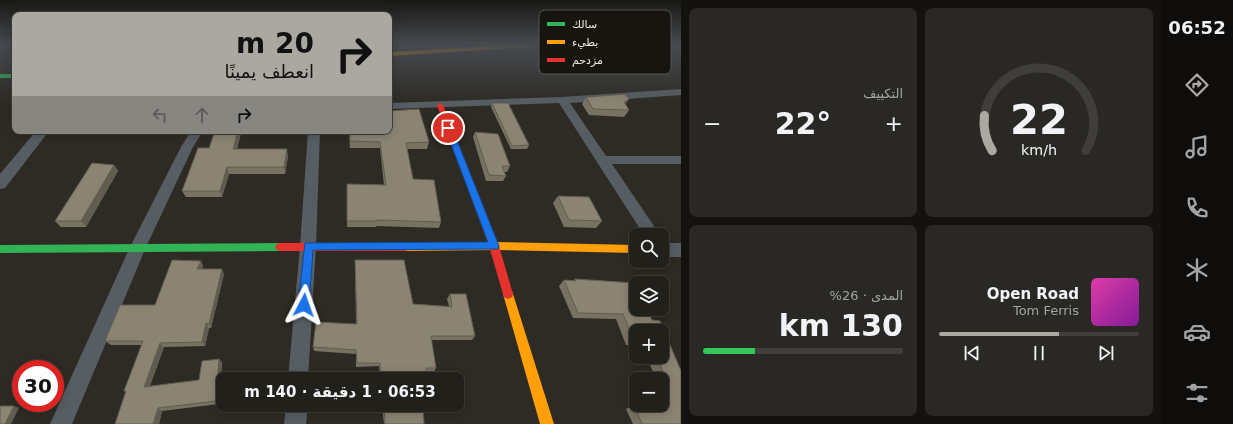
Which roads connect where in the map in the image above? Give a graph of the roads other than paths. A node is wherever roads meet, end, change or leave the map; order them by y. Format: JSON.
{"nodes":[{"id":1,"x":0,"y":76,"type":"edge"},
{"id":2,"x":12,"y":76,"type":"edge"},
{"id":3,"x":680,"y":92,"type":"edge"},
{"id":4,"x":562,"y":100,"type":"junction"},
{"id":5,"x":440,"y":105,"type":"junction"},
{"id":6,"x":392,"y":106,"type":"edge"},
{"id":7,"x":41,"y":134,"type":"edge"},
{"id":8,"x":195,"y":134,"type":"edge"},
{"id":9,"x":314,"y":134,"type":"edge"},
{"id":10,"x":602,"y":160,"type":"junction"},
{"id":11,"x":681,"y":160,"type":"edge"},
{"id":12,"x":0,"y":184,"type":"edge"},
{"id":13,"x":647,"y":228,"type":"edge"},
{"id":14,"x":308,"y":246,"type":"junction"},
{"id":15,"x":494,"y":246,"type":"junction"},
{"id":16,"x":138,"y":247,"type":"junction"},
{"id":17,"x":0,"y":249,"type":"edge"},
{"id":18,"x":629,"y":249,"type":"edge"},
{"id":19,"x":669,"y":250,"type":"edge"},
{"id":20,"x":681,"y":250,"type":"edge"},
{"id":21,"x":299,"y":372,"type":"edge"},
{"id":22,"x":296,"y":412,"type":"edge"},
{"id":23,"x":61,"y":424,"type":"edge"},
{"id":24,"x":295,"y":424,"type":"edge"},
{"id":25,"x":547,"y":424,"type":"edge"}],
"edges":[{"from":1,"to":2,"type":"street"},
{"from":3,"to":4,"type":"street"},
{"from":4,"to":5,"type":"street"},
{"from":4,"to":10,"type":"street"},
{"from":5,"to":6,"type":"street"},
{"from":5,"to":15,"type":"street"},
{"from":7,"to":12,"type":"street"},
{"from":8,"to":16,"type":"street"},
{"from":9,"to":14,"type":"street"},
{"from":10,"to":11,"type":"street"},
{"from":10,"to":13,"type":"street"},
{"from":14,"to":15,"type":"street"},
{"from":14,"to":16,"type":"street"},
{"from":14,"to":21,"type":"street"},
{"from":15,"to":18,"type":"street"},
{"from":15,"to":25,"type":"street"},
{"from":16,"to":17,"type":"street"},
{"from":16,"to":23,"type":"street"},
{"from":19,"to":20,"type":"street"},
{"from":22,"to":24,"type":"street"}]}
